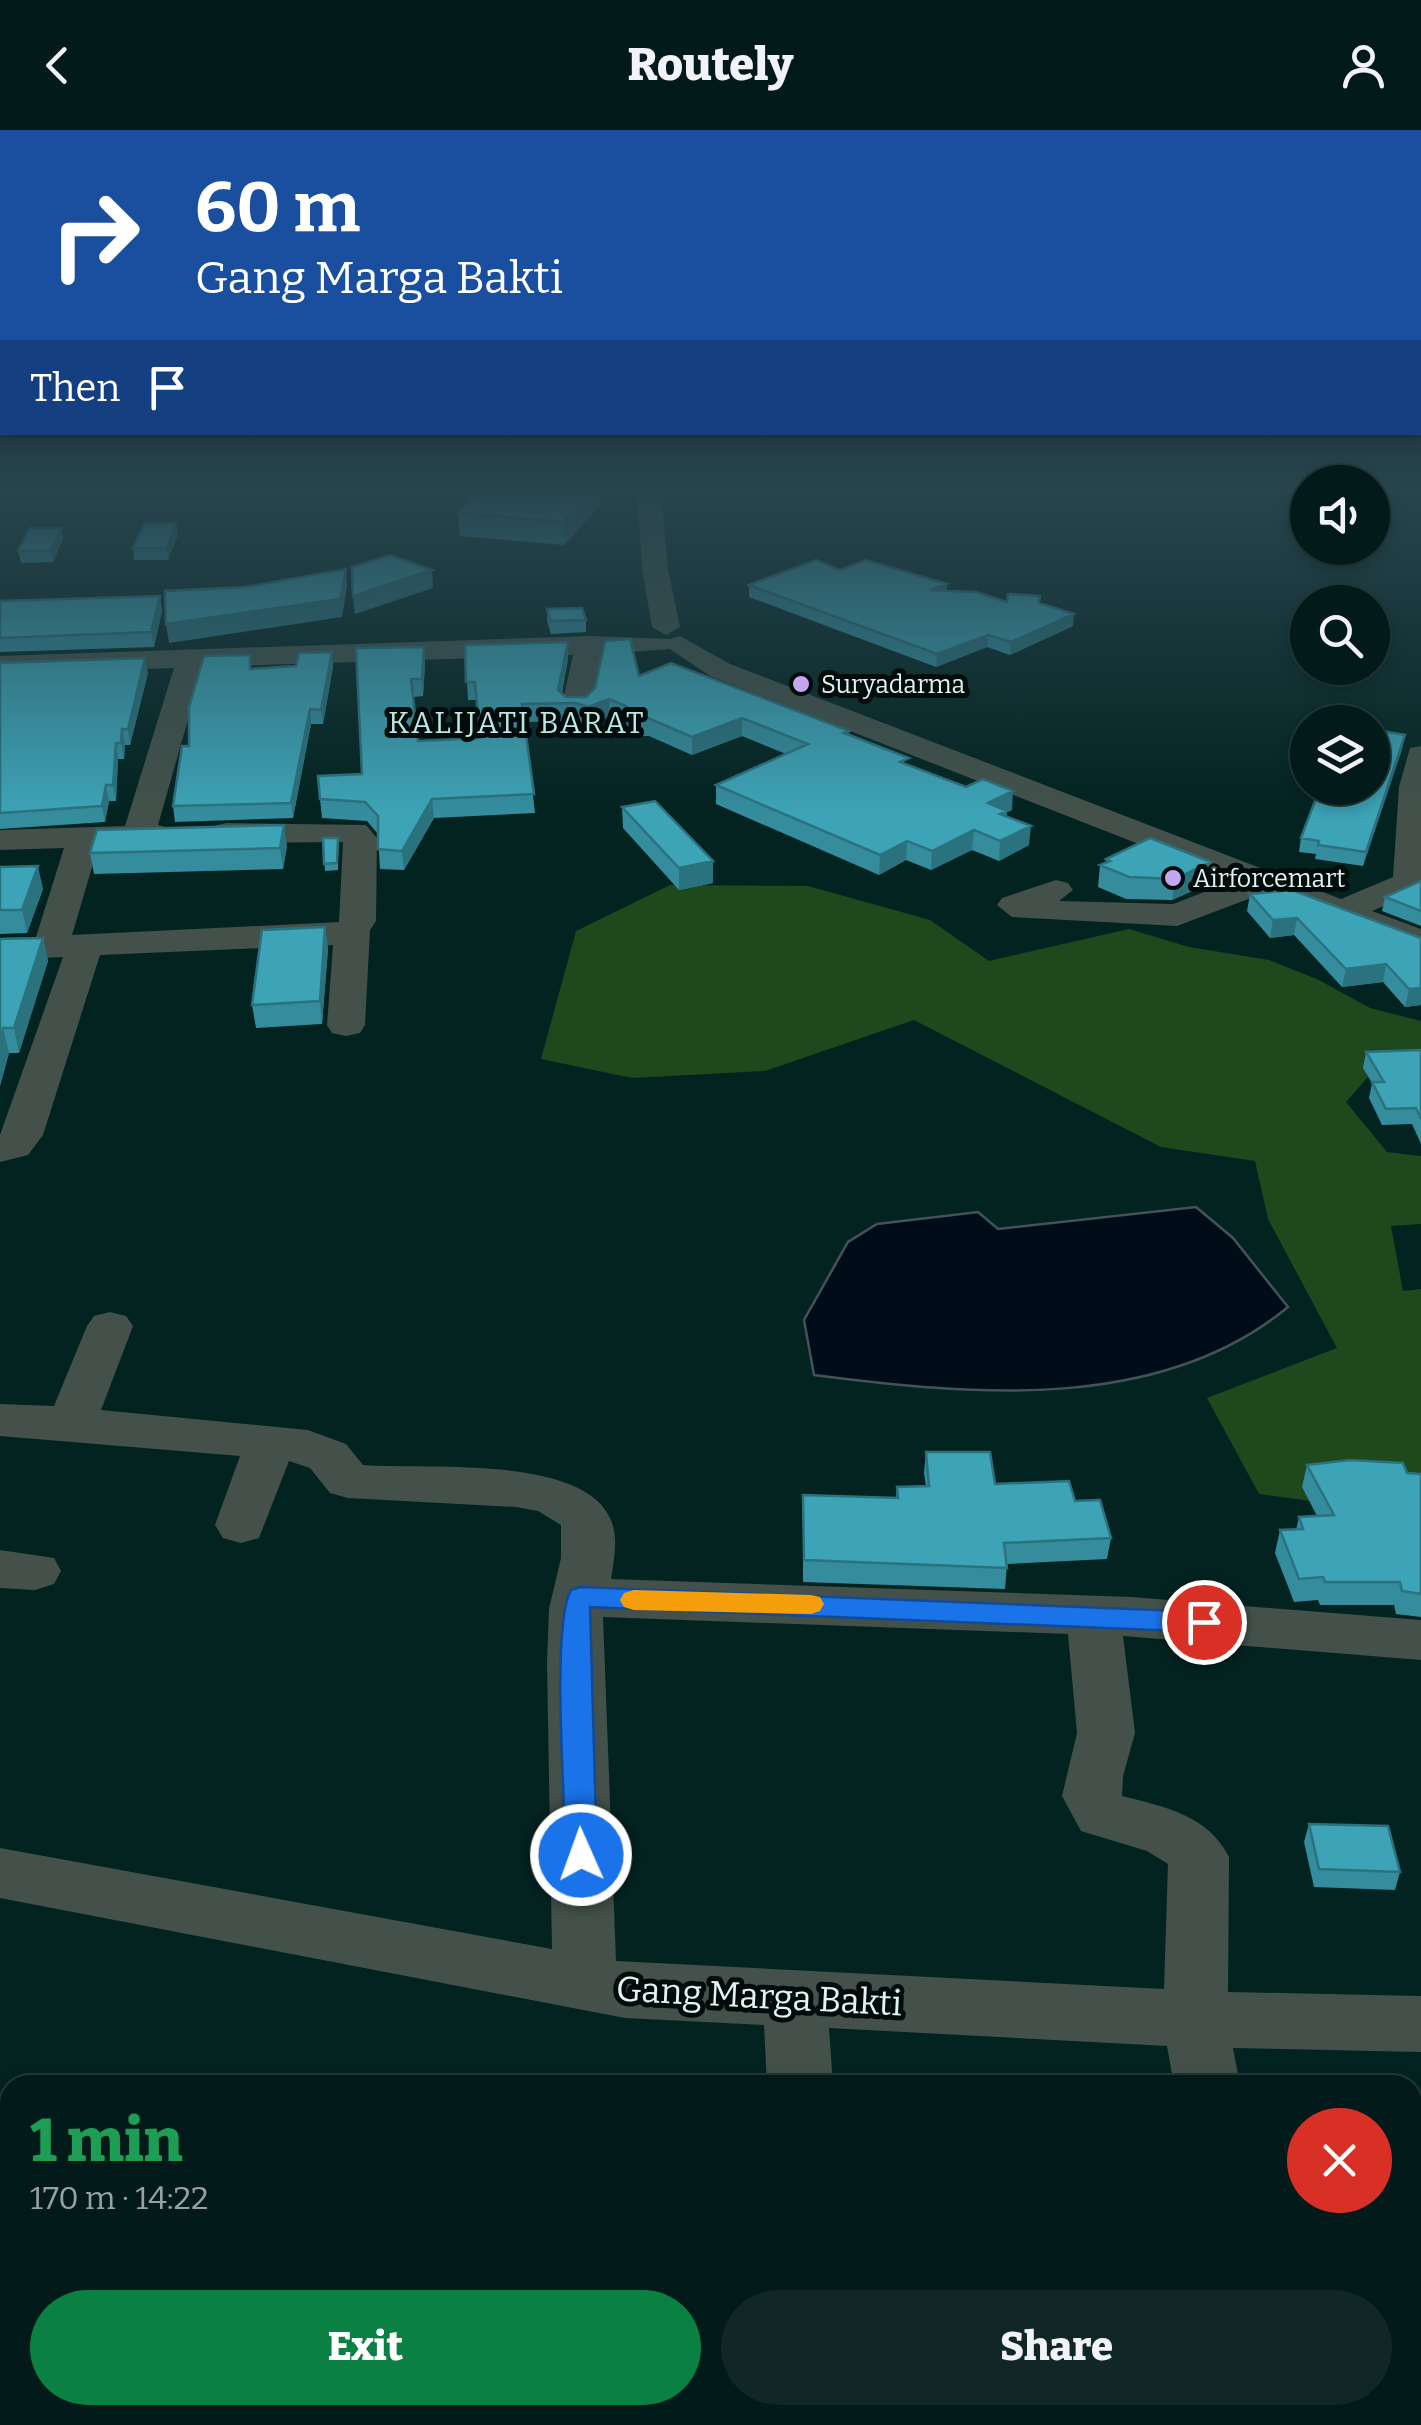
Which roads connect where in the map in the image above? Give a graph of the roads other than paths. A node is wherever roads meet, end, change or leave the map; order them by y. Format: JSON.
{"nodes":[{"id":1,"x":658,"y":597,"type":"edge"},
{"id":2,"x":663,"y":637,"type":"junction"},
{"id":3,"x":597,"y":643,"type":"junction"},
{"id":4,"x":191,"y":660,"type":"junction"},
{"id":5,"x":3,"y":672,"type":"edge"},
{"id":6,"x":576,"y":706,"type":"edge"},
{"id":7,"x":1421,"y":755,"type":"edge"},
{"id":8,"x":138,"y":836,"type":"junction"},
{"id":9,"x":84,"y":837,"type":"junction"},
{"id":10,"x":0,"y":840,"type":"edge"},
{"id":11,"x":1263,"y":881,"type":"junction"},
{"id":12,"x":1056,"y":890,"type":"dead end"},
{"id":13,"x":1341,"y":911,"type":"junction"},
{"id":14,"x":352,"y":930,"type":"junction"},
{"id":15,"x":1421,"y":942,"type":"edge"},
{"id":16,"x":68,"y":947,"type":"junction"},
{"id":17,"x":0,"y":950,"type":"edge"},
{"id":18,"x":346,"y":1025,"type":"dead end"},
{"id":19,"x":0,"y":1150,"type":"edge"},
{"id":20,"x":110,"y":1326,"type":"dead end"},
{"id":21,"x":0,"y":1420,"type":"edge"},
{"id":22,"x":72,"y":1422,"type":"junction"},
{"id":23,"x":270,"y":1444,"type":"junction"},
{"id":24,"x":241,"y":1525,"type":"dead end"},
{"id":25,"x":580,"y":1597,"type":"junction"},
{"id":26,"x":1092,"y":1615,"type":"junction"},
{"id":27,"x":1421,"y":1640,"type":"edge"},
{"id":28,"x":0,"y":1873,"type":"edge"},
{"id":29,"x":585,"y":1982,"type":"junction"},
{"id":30,"x":794,"y":1998,"type":"junction"},
{"id":31,"x":1195,"y":2019,"type":"junction"},
{"id":32,"x":1421,"y":2024,"type":"edge"},
{"id":33,"x":799,"y":2075,"type":"edge"},
{"id":34,"x":1205,"y":2075,"type":"edge"}],
"edges":[{"from":1,"to":2,"type":"street"},
{"from":2,"to":3,"type":"street"},
{"from":2,"to":11,"type":"street"},
{"from":3,"to":4,"type":"street"},
{"from":3,"to":6,"type":"street"},
{"from":4,"to":5,"type":"street"},
{"from":4,"to":8,"type":"street"},
{"from":7,"to":13,"type":"street"},
{"from":8,"to":9,"type":"street"},
{"from":8,"to":14,"type":"street"},
{"from":9,"to":10,"type":"street"},
{"from":9,"to":16,"type":"street"},
{"from":11,"to":12,"type":"street"},
{"from":11,"to":13,"type":"street"},
{"from":13,"to":15,"type":"street"},
{"from":14,"to":16,"type":"street"},
{"from":14,"to":18,"type":"street"},
{"from":16,"to":17,"type":"street"},
{"from":16,"to":19,"type":"street"},
{"from":20,"to":22,"type":"street"},
{"from":21,"to":22,"type":"street"},
{"from":22,"to":23,"type":"street"},
{"from":23,"to":24,"type":"street"},
{"from":23,"to":25,"type":"street","name":"Gang Marga Bakti"},
{"from":25,"to":26,"type":"street"},
{"from":25,"to":29,"type":"street","name":"Gang Marga Bakti"},
{"from":26,"to":27,"type":"street"},
{"from":26,"to":31,"type":"street"},
{"from":28,"to":29,"type":"street"},
{"from":29,"to":30,"type":"street","name":"Gang Marga Bakti"},
{"from":30,"to":31,"type":"street","name":"Gang Marga Bakti"},
{"from":30,"to":33,"type":"street"},
{"from":31,"to":32,"type":"street","name":"Gang Marga Bakti"},
{"from":31,"to":34,"type":"street"}]}
